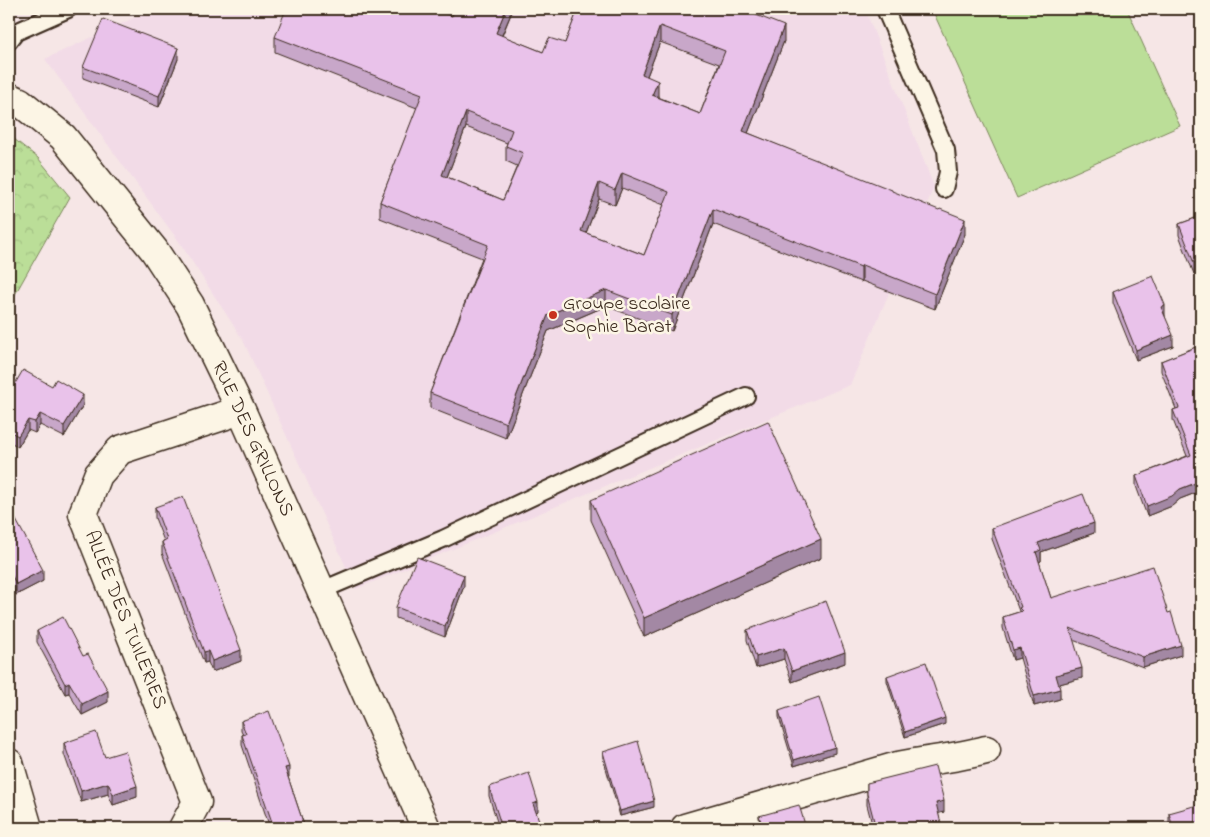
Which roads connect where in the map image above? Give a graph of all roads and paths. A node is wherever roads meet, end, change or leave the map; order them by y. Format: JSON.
{"nodes":[{"id":1,"x":68,"y":9,"type":"edge"},
{"id":2,"x":885,"y":9,"type":"edge"},
{"id":3,"x":9,"y":41,"type":"edge"},
{"id":4,"x":9,"y":97,"type":"edge"},
{"id":5,"x":944,"y":189,"type":"dead end"},
{"id":6,"x":746,"y":396,"type":"dead end"},
{"id":7,"x":241,"y":410,"type":"junction"},
{"id":8,"x":320,"y":591,"type":"junction"},
{"id":9,"x":986,"y":750,"type":"dead end"},
{"id":10,"x":9,"y":763,"type":"edge"},
{"id":11,"x":28,"y":828,"type":"edge"},
{"id":12,"x":183,"y":828,"type":"edge"},
{"id":13,"x":426,"y":828,"type":"edge"},
{"id":14,"x":685,"y":828,"type":"edge"}],
"edges":[{"from":1,"to":3,"type":"lane"},
{"from":2,"to":5,"type":"lane"},
{"from":4,"to":7,"type":"street","name":"RUE DES GRILLONS"},
{"from":6,"to":8,"type":"lane"},
{"from":7,"to":8,"type":"street","name":"RUE DES GRILLONS"},
{"from":7,"to":12,"type":"street","name":"ALLÉE DES TUILERIES"},
{"from":8,"to":13,"type":"street","name":"RUE DES GRILLONS"},
{"from":9,"to":14,"type":"street"},
{"from":10,"to":11,"type":"street"}]}
